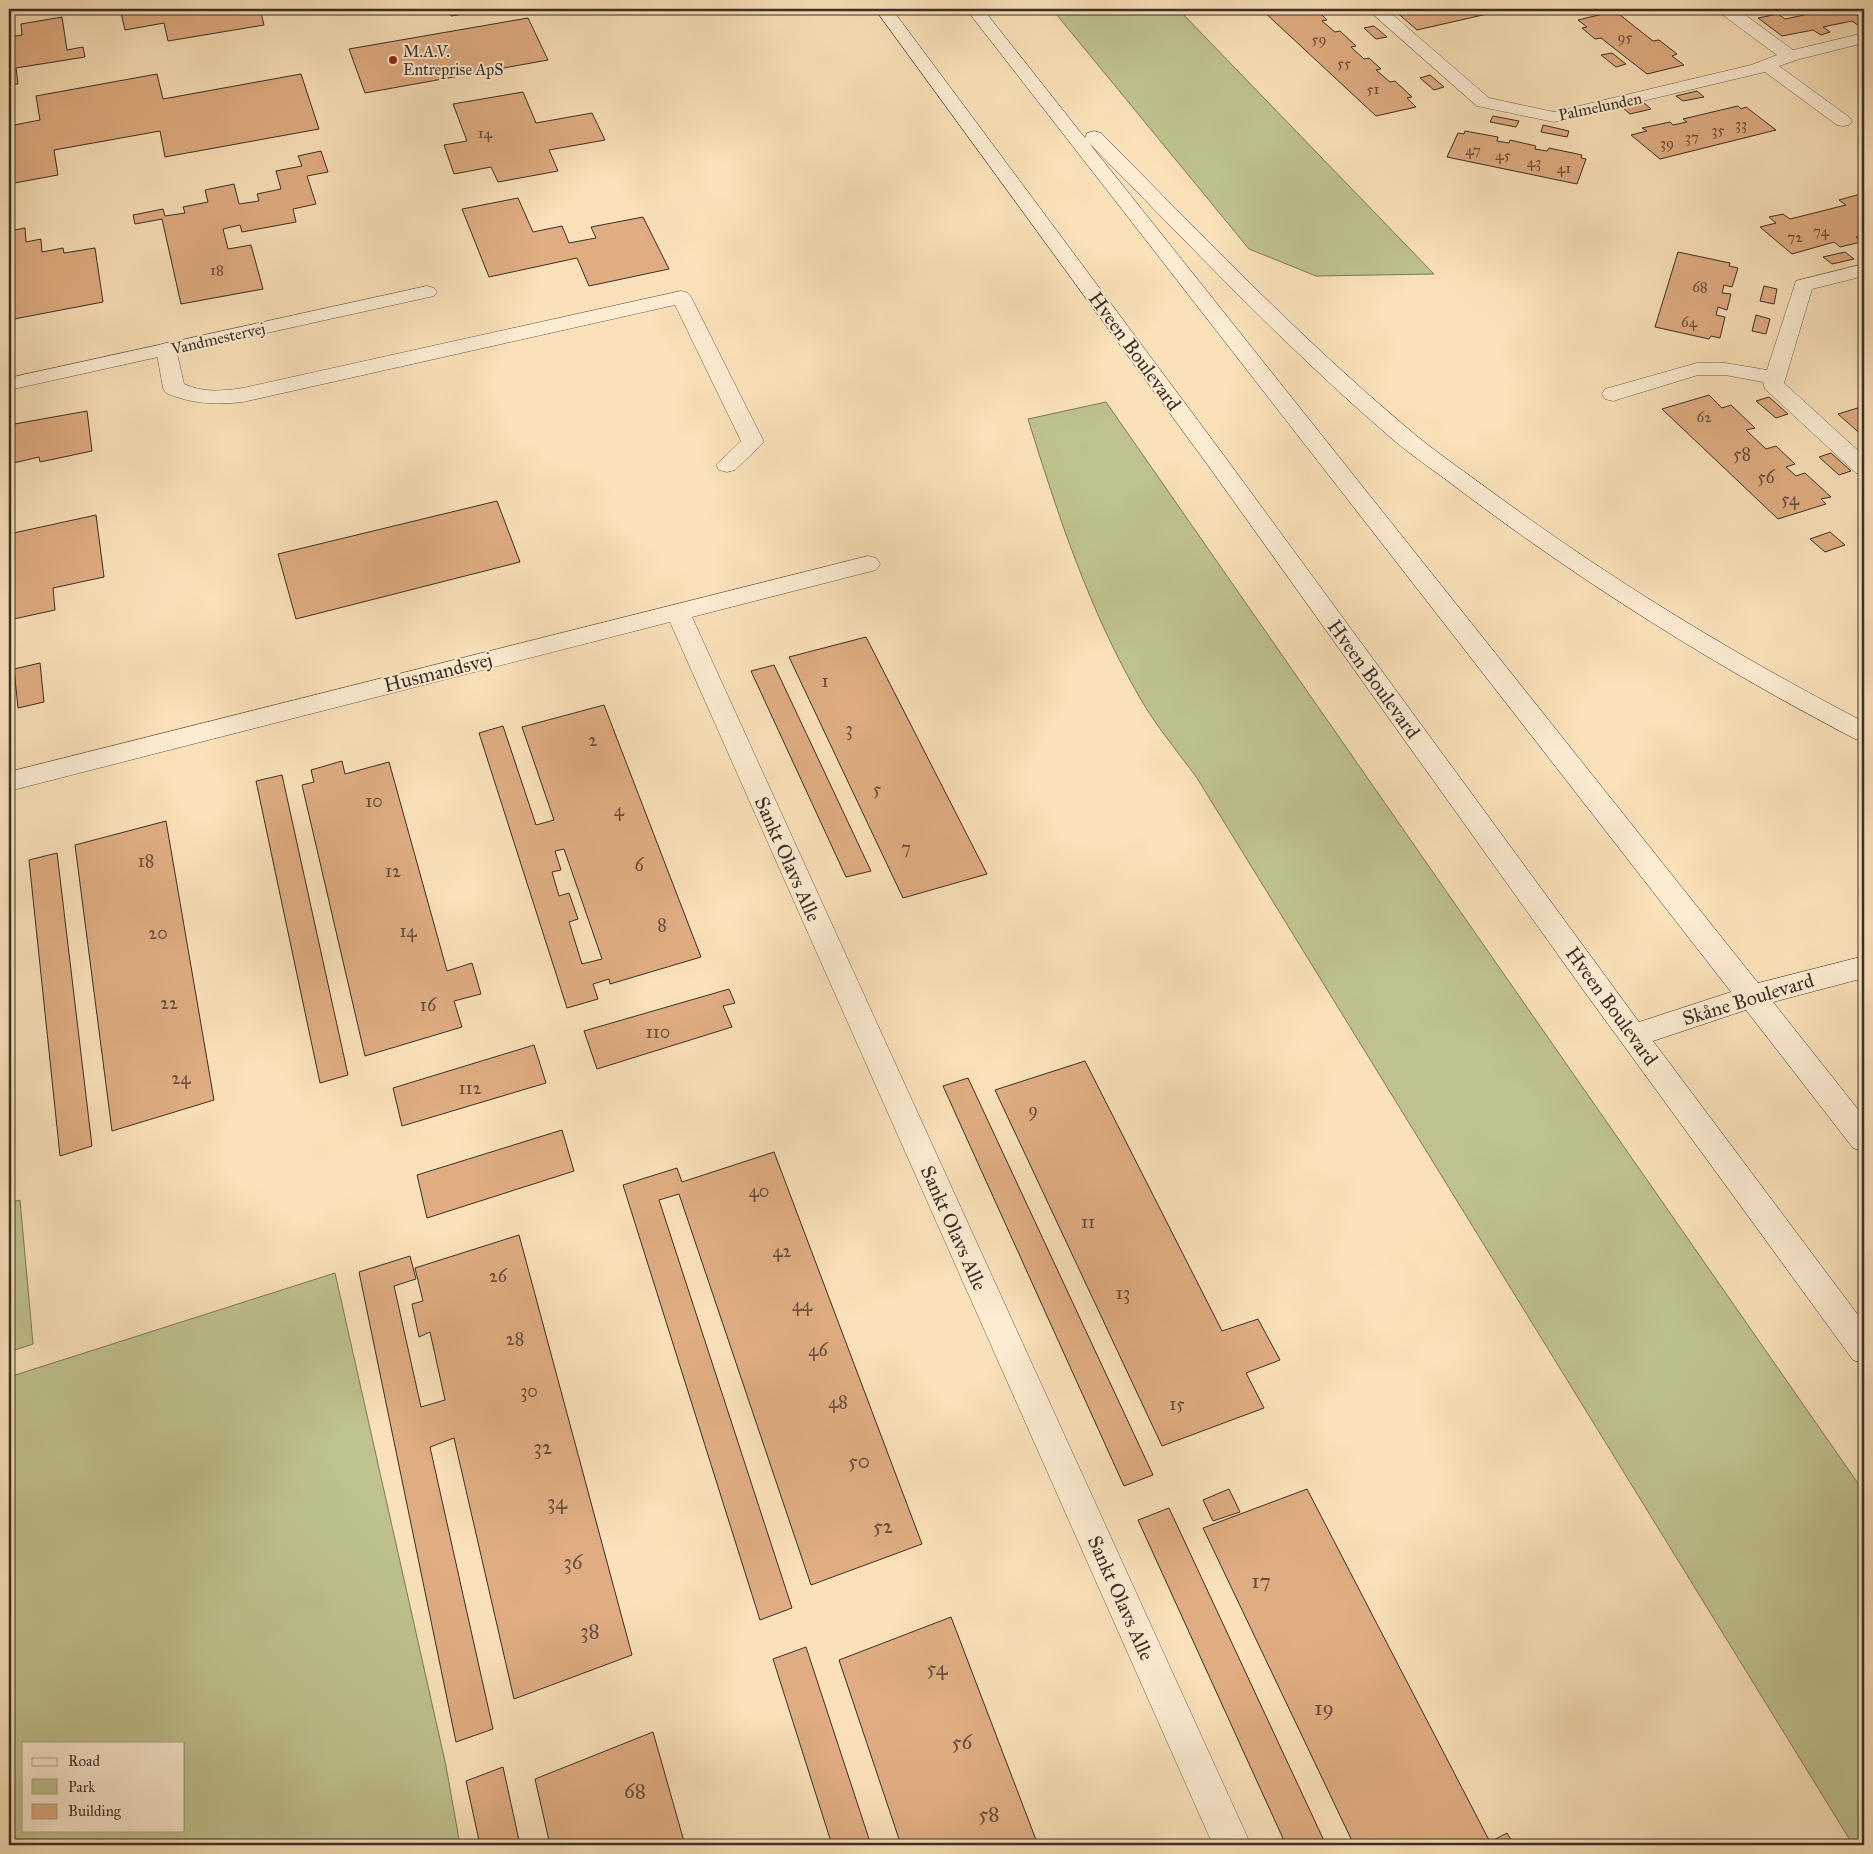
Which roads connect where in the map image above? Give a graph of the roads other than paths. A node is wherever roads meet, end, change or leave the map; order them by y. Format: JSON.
{"nodes":[{"id":1,"x":883,"y":9,"type":"edge"},
{"id":2,"x":974,"y":9,"type":"edge"},
{"id":3,"x":1376,"y":9,"type":"edge"},
{"id":4,"x":1726,"y":9,"type":"edge"},
{"id":5,"x":1864,"y":38,"type":"edge"},
{"id":6,"x":1005,"y":47,"type":"junction"},
{"id":7,"x":1790,"y":56,"type":"junction"},
{"id":8,"x":1766,"y":65,"type":"junction"},
{"id":9,"x":1843,"y":121,"type":"dead end"},
{"id":10,"x":1864,"y":270,"type":"edge"},
{"id":11,"x":426,"y":292,"type":"dead end"},
{"id":12,"x":166,"y":350,"type":"junction"},
{"id":13,"x":1775,"y":378,"type":"junction"},
{"id":14,"x":9,"y":384,"type":"edge"},
{"id":15,"x":1614,"y":394,"type":"dead end"},
{"id":16,"x":727,"y":465,"type":"dead end"},
{"id":17,"x":1864,"y":468,"type":"edge"},
{"id":18,"x":868,"y":564,"type":"dead end"},
{"id":19,"x":677,"y":612,"type":"junction"},
{"id":20,"x":1864,"y":733,"type":"edge"},
{"id":21,"x":9,"y":782,"type":"edge"},
{"id":22,"x":1864,"y":967,"type":"edge"},
{"id":23,"x":1750,"y":996,"type":"junction"},
{"id":24,"x":1634,"y":1036,"type":"junction"},
{"id":25,"x":1864,"y":1139,"type":"edge"},
{"id":26,"x":1864,"y":1348,"type":"edge"},
{"id":27,"x":1232,"y":1845,"type":"edge"}],
"edges":[{"from":1,"to":24,"type":"street","name":"Hveen Boulevard"},
{"from":2,"to":6,"type":"street"},
{"from":3,"to":8,"type":"street","name":"Palmelunden"},
{"from":4,"to":7,"type":"street"},
{"from":5,"to":7,"type":"street","name":"Palmelunden"},
{"from":6,"to":20,"type":"street"},
{"from":6,"to":23,"type":"street"},
{"from":7,"to":8,"type":"street","name":"Palmelunden"},
{"from":8,"to":9,"type":"street"},
{"from":10,"to":13,"type":"street"},
{"from":11,"to":12,"type":"street","name":"Vandmestervej"},
{"from":12,"to":14,"type":"street","name":"Vandmestervej"},
{"from":12,"to":16,"type":"street"},
{"from":13,"to":15,"type":"street"},
{"from":13,"to":17,"type":"street"},
{"from":18,"to":19,"type":"street","name":"Husmandsvej"},
{"from":19,"to":21,"type":"street","name":"Husmandsvej"},
{"from":19,"to":27,"type":"street","name":"Sankt Olavs Alle"},
{"from":22,"to":23,"type":"street","name":"Skåne Boulevard"},
{"from":23,"to":24,"type":"street","name":"Skåne Boulevard"},
{"from":23,"to":25,"type":"street"},
{"from":24,"to":26,"type":"street","name":"Hveen Boulevard"}]}
